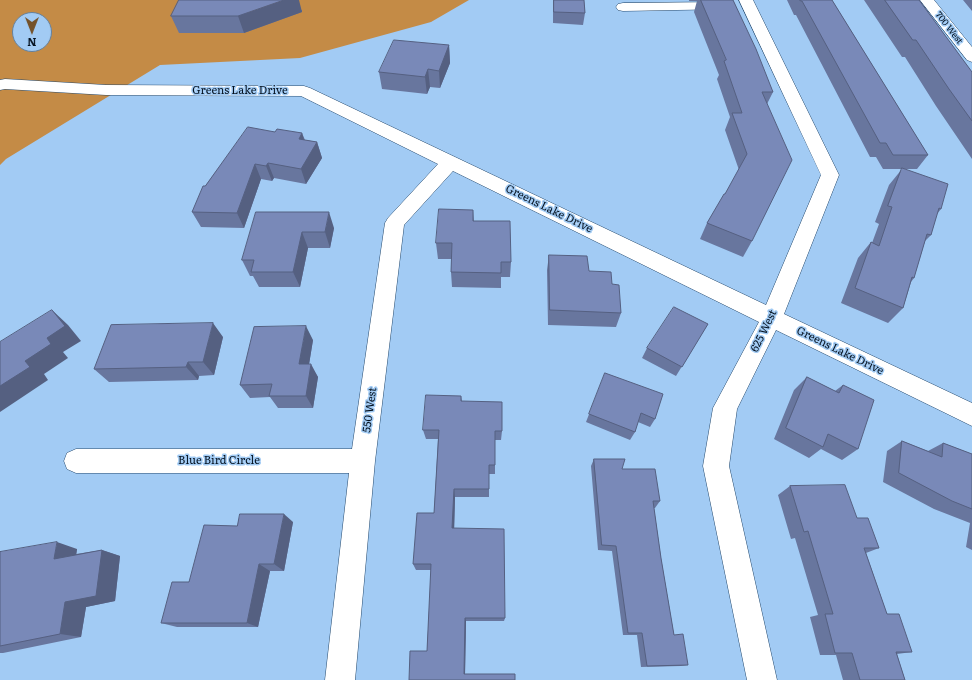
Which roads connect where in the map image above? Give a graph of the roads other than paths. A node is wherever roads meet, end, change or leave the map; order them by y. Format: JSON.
{"nodes":[{"id":1,"x":927,"y":0,"type":"edge"},
{"id":2,"x":748,"y":3,"type":"edge"},
{"id":3,"x":623,"y":7,"type":"dead end"},
{"id":4,"x":972,"y":57,"type":"edge"},
{"id":5,"x":0,"y":85,"type":"edge"},
{"id":6,"x":451,"y":161,"type":"junction"},
{"id":7,"x":772,"y":318,"type":"junction"},
{"id":8,"x":972,"y":415,"type":"edge"},
{"id":9,"x":76,"y":461,"type":"dead end"},
{"id":10,"x":363,"y":461,"type":"junction"},
{"id":11,"x":340,"y":680,"type":"edge"},
{"id":12,"x":762,"y":680,"type":"edge"}],
"edges":[{"from":1,"to":4,"type":"street","name":"700 West"},
{"from":2,"to":3,"type":"street"},
{"from":2,"to":7,"type":"street","name":"625 West"},
{"from":5,"to":6,"type":"street","name":"Greens Lake Drive"},
{"from":6,"to":7,"type":"street","name":"Greens Lake Drive"},
{"from":6,"to":10,"type":"street","name":"550 West"},
{"from":7,"to":8,"type":"street","name":"Greens Lake Drive"},
{"from":7,"to":12,"type":"street","name":"625 West"},
{"from":9,"to":10,"type":"street","name":"Blue Bird Circle"},
{"from":10,"to":11,"type":"street","name":"550 West"}]}
